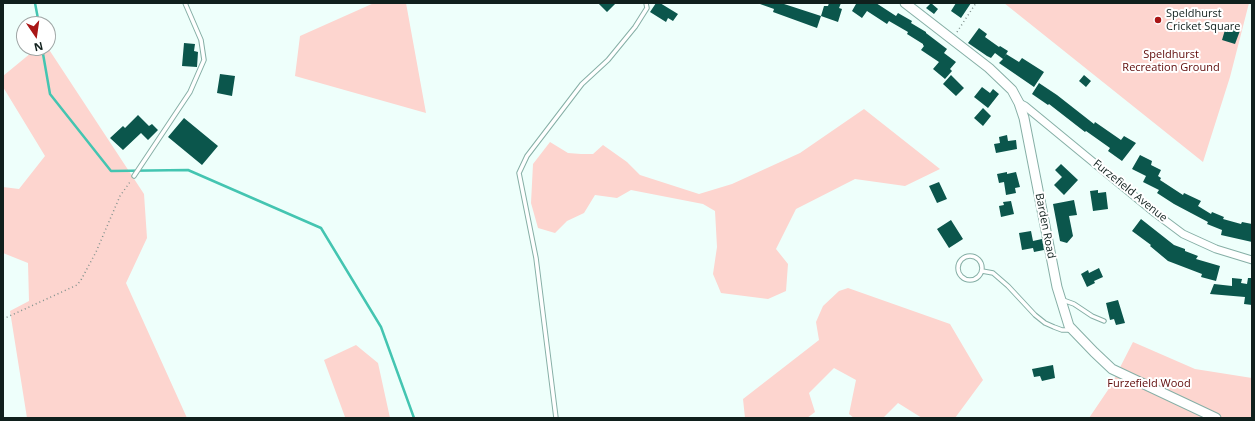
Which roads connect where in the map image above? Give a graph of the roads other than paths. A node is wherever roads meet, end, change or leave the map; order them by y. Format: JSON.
{"nodes":[{"id":1,"x":185,"y":3,"type":"edge"},
{"id":2,"x":646,"y":3,"type":"edge"},
{"id":3,"x":905,"y":3,"type":"edge"},
{"id":4,"x":1019,"y":103,"type":"junction"},
{"id":5,"x":134,"y":176,"type":"road end"},
{"id":6,"x":1252,"y":260,"type":"edge"},
{"id":7,"x":982,"y":271,"type":"junction"},
{"id":8,"x":1062,"y":300,"type":"junction"},
{"id":9,"x":1104,"y":322,"type":"dead end"},
{"id":10,"x":1072,"y":330,"type":"junction"},
{"id":11,"x":556,"y":418,"type":"edge"},
{"id":12,"x":1216,"y":418,"type":"edge"}],
"edges":[{"from":1,"to":5,"type":"lane"},
{"from":2,"to":11,"type":"lane"},
{"from":3,"to":4,"type":"street","name":"Barden Road"},
{"from":4,"to":6,"type":"street","name":"Furzefield Avenue"},
{"from":4,"to":8,"type":"street","name":"Barden Road"},
{"from":7,"to":7,"type":"lane"},
{"from":7,"to":10,"type":"lane"},
{"from":8,"to":9,"type":"lane"},
{"from":8,"to":10,"type":"street","name":"Barden Road"},
{"from":10,"to":12,"type":"street","name":"Barden Road"}]}
